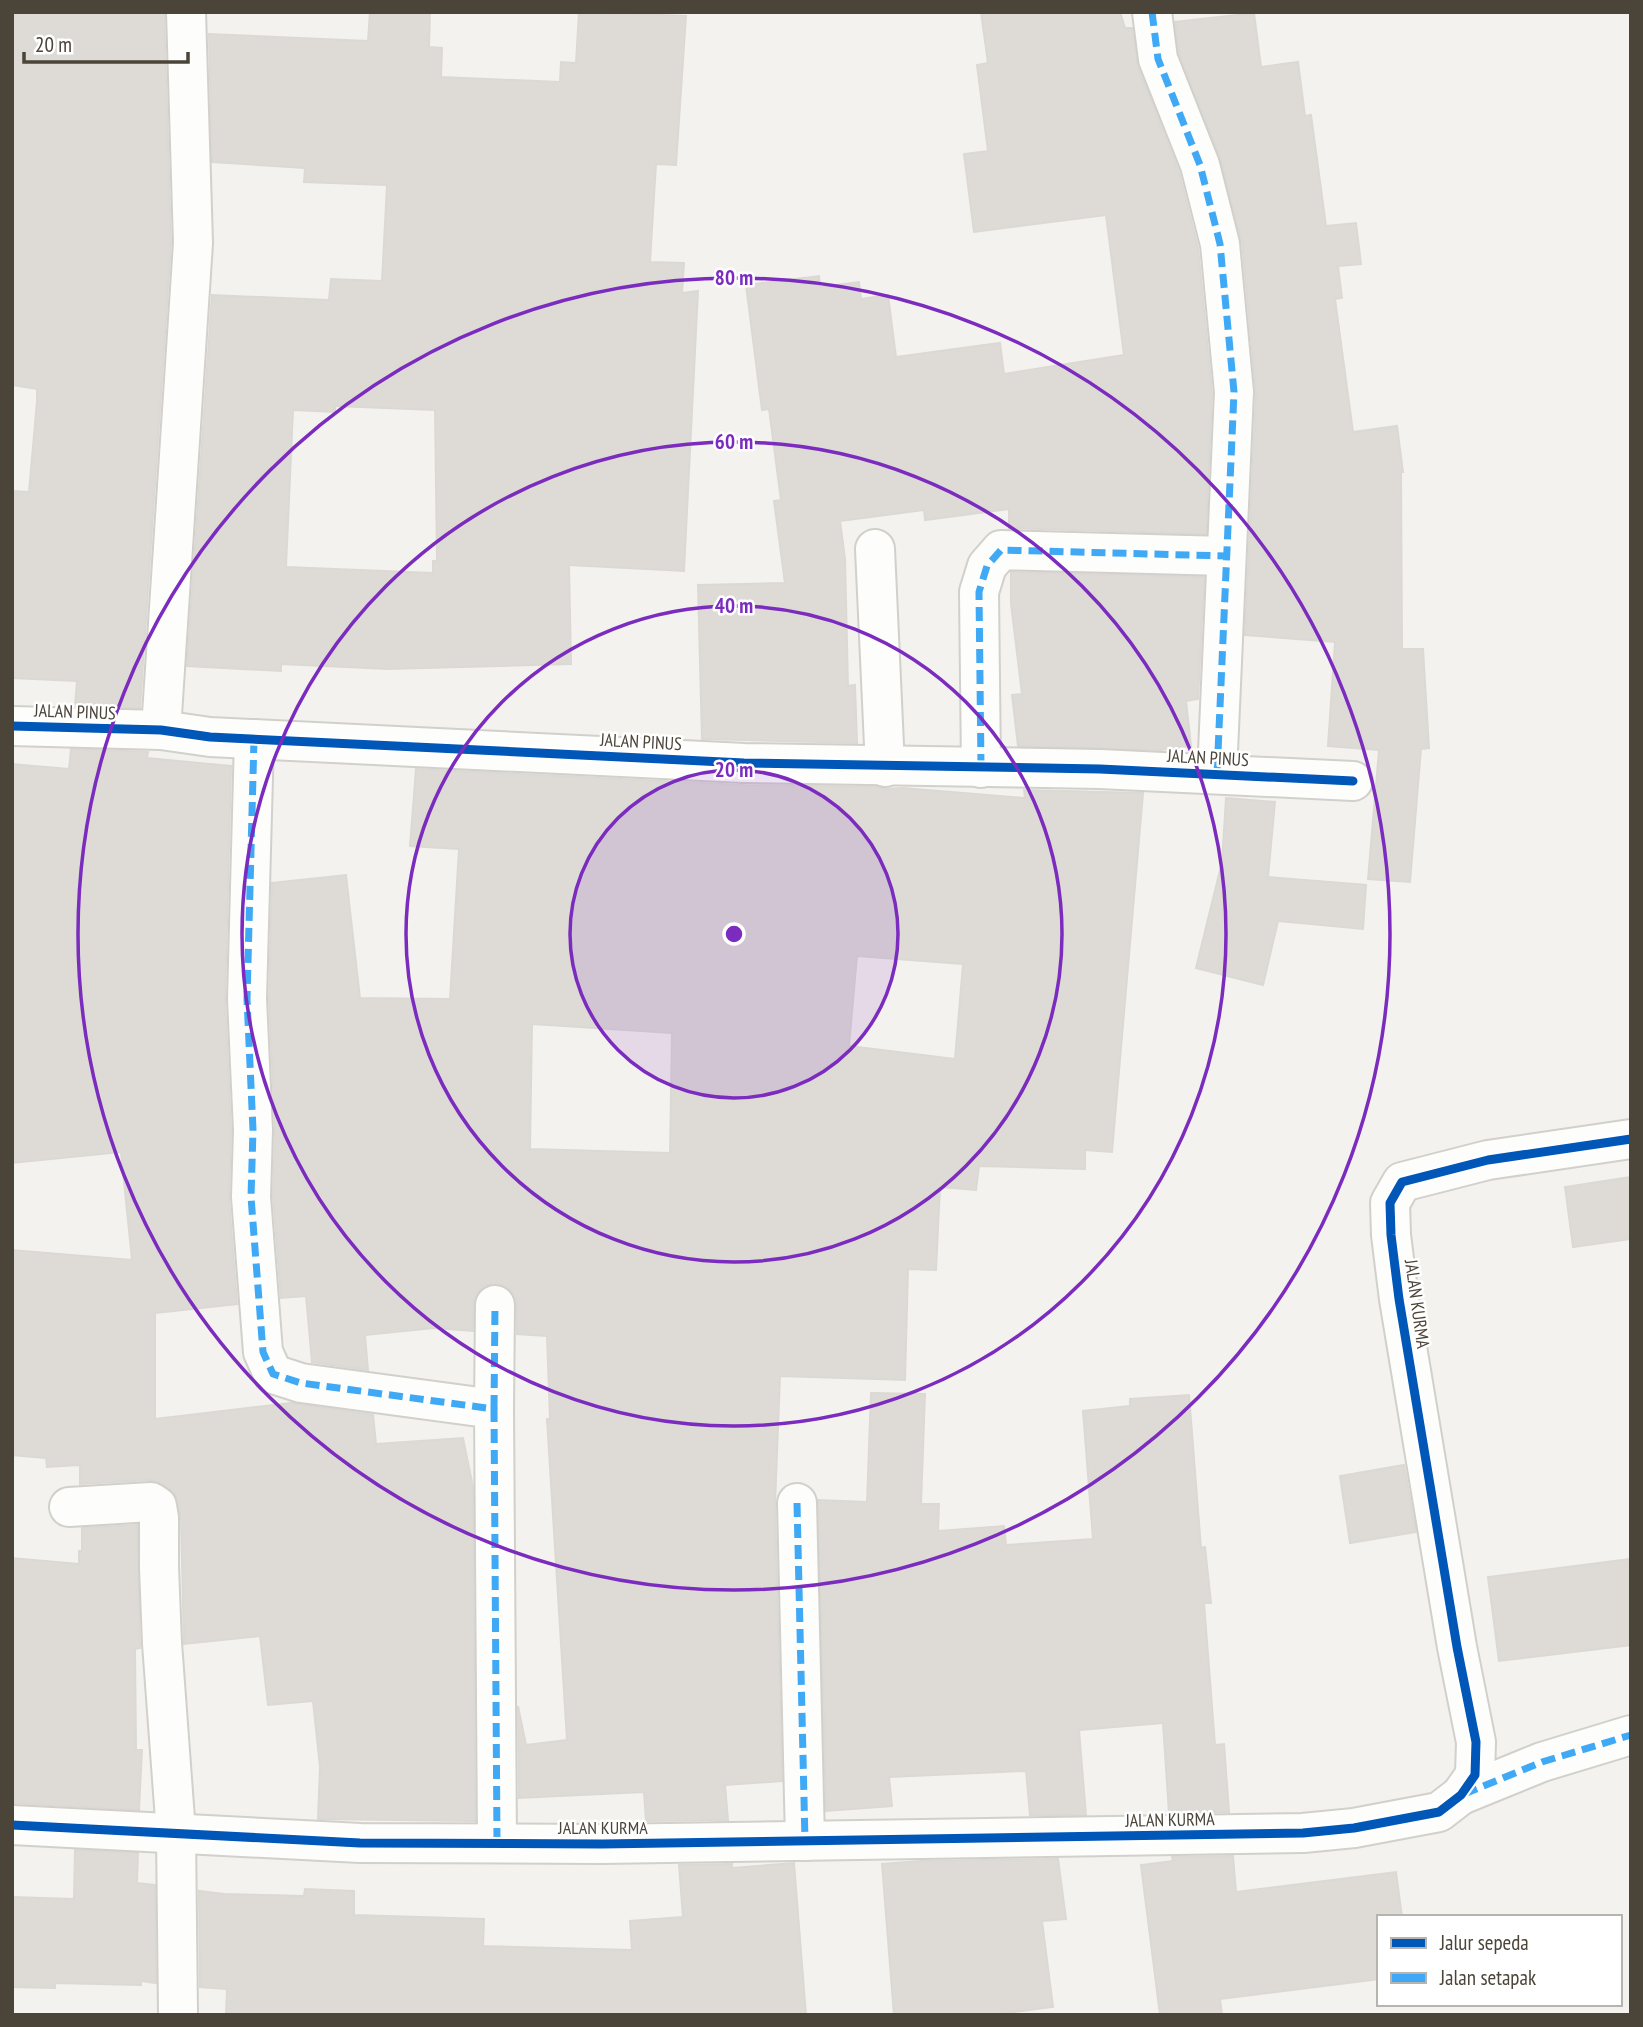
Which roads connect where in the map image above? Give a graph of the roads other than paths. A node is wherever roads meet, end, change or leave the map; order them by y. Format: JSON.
{"nodes":[{"id":1,"x":186,"y":12,"type":"edge"},
{"id":2,"x":1152,"y":12,"type":"edge"},
{"id":3,"x":875,"y":549,"type":"dead end"},
{"id":4,"x":1226,"y":556,"type":"junction"},
{"id":5,"x":12,"y":726,"type":"edge"},
{"id":6,"x":161,"y":730,"type":"junction"},
{"id":7,"x":254,"y":739,"type":"junction"},
{"id":8,"x":885,"y":766,"type":"junction"},
{"id":9,"x":981,"y":768,"type":"junction"},
{"id":10,"x":1217,"y":774,"type":"junction"},
{"id":11,"x":1353,"y":781,"type":"dead end"},
{"id":12,"x":1631,"y":1139,"type":"edge"},
{"id":13,"x":495,"y":1305,"type":"dead end"},
{"id":14,"x":494,"y":1409,"type":"junction"},
{"id":15,"x":797,"y":1503,"type":"dead end"},
{"id":16,"x":69,"y":1507,"type":"dead end"},
{"id":17,"x":1631,"y":1735,"type":"edge"},
{"id":18,"x":1461,"y":1795,"type":"junction"},
{"id":19,"x":12,"y":1825,"type":"edge"},
{"id":20,"x":176,"y":1833,"type":"junction"},
{"id":21,"x":805,"y":1841,"type":"junction"},
{"id":22,"x":497,"y":1843,"type":"junction"},
{"id":23,"x":178,"y":2015,"type":"edge"}],
"edges":[{"from":1,"to":6,"type":"street"},
{"from":2,"to":4,"type":"street"},
{"from":3,"to":8,"type":"street"},
{"from":4,"to":9,"type":"street"},
{"from":4,"to":10,"type":"street"},
{"from":5,"to":6,"type":"street","name":"JALAN PINUS"},
{"from":6,"to":7,"type":"street","name":"JALAN PINUS"},
{"from":7,"to":8,"type":"street","name":"JALAN PINUS"},
{"from":7,"to":14,"type":"street"},
{"from":8,"to":9,"type":"street","name":"JALAN PINUS"},
{"from":9,"to":10,"type":"street","name":"JALAN PINUS"},
{"from":10,"to":11,"type":"street","name":"JALAN PINUS"},
{"from":12,"to":18,"type":"street","name":"JALAN KURMA"},
{"from":13,"to":14,"type":"street"},
{"from":14,"to":22,"type":"street"},
{"from":15,"to":21,"type":"street"},
{"from":16,"to":20,"type":"street"},
{"from":17,"to":18,"type":"street"},
{"from":18,"to":21,"type":"street","name":"JALAN KURMA"},
{"from":19,"to":20,"type":"street","name":"JALAN KURMA"},
{"from":20,"to":22,"type":"street","name":"JALAN KURMA"},
{"from":20,"to":23,"type":"street"},
{"from":21,"to":22,"type":"street","name":"JALAN KURMA"}]}
